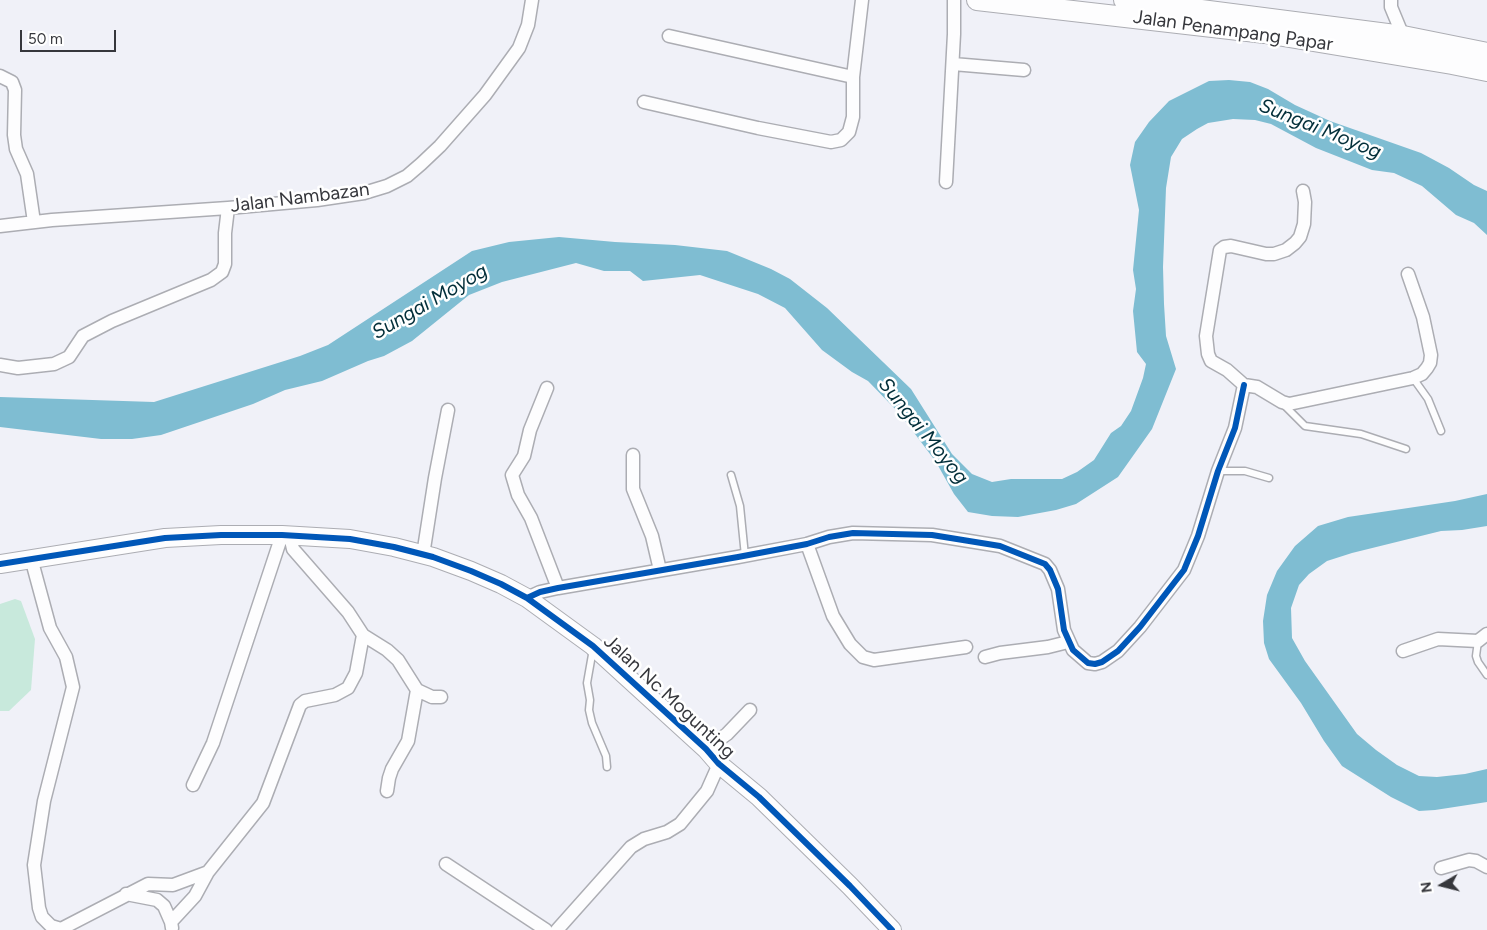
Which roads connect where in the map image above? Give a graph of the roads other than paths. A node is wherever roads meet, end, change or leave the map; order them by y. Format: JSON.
{"nodes":[{"id":1,"x":532,"y":0,"type":"edge"},
{"id":2,"x":862,"y":0,"type":"edge"},
{"id":3,"x":954,"y":0,"type":"edge"},
{"id":4,"x":977,"y":0,"type":"edge"},
{"id":5,"x":1124,"y":0,"type":"edge"},
{"id":6,"x":1391,"y":0,"type":"edge"},
{"id":7,"x":669,"y":36,"type":"dead end"},
{"id":8,"x":1404,"y":36,"type":"junction"},
{"id":9,"x":1487,"y":53,"type":"edge"},
{"id":10,"x":953,"y":64,"type":"junction"},
{"id":11,"x":1024,"y":70,"type":"dead end"},
{"id":12,"x":1487,"y":71,"type":"edge"},
{"id":13,"x":0,"y":76,"type":"edge"},
{"id":14,"x":853,"y":77,"type":"junction"},
{"id":15,"x":644,"y":102,"type":"dead end"},
{"id":16,"x":946,"y":182,"type":"dead end"},
{"id":17,"x":1303,"y":191,"type":"dead end"},
{"id":18,"x":228,"y":208,"type":"junction"},
{"id":19,"x":34,"y":222,"type":"junction"},
{"id":20,"x":0,"y":226,"type":"edge"},
{"id":21,"x":1408,"y":274,"type":"dead end"},
{"id":22,"x":0,"y":365,"type":"edge"},
{"id":23,"x":1413,"y":378,"type":"junction"},
{"id":24,"x":1244,"y":385,"type":"junction"},
{"id":25,"x":546,"y":388,"type":"dead end"},
{"id":26,"x":1282,"y":402,"type":"junction"},
{"id":27,"x":448,"y":410,"type":"dead end"},
{"id":28,"x":1441,"y":431,"type":"dead end"},
{"id":29,"x":1406,"y":449,"type":"dead end"},
{"id":30,"x":633,"y":455,"type":"dead end"},
{"id":31,"x":1218,"y":471,"type":"junction"},
{"id":32,"x":731,"y":475,"type":"dead end"},
{"id":33,"x":1269,"y":478,"type":"dead end"},
{"id":34,"x":286,"y":536,"type":"junction"},
{"id":35,"x":807,"y":544,"type":"junction"},
{"id":36,"x":423,"y":555,"type":"junction"},
{"id":37,"x":745,"y":556,"type":"junction"},
{"id":38,"x":31,"y":558,"type":"junction"},
{"id":39,"x":0,"y":564,"type":"edge"},
{"id":40,"x":660,"y":570,"type":"junction"},
{"id":41,"x":558,"y":588,"type":"junction"},
{"id":42,"x":527,"y":598,"type":"junction"},
{"id":43,"x":362,"y":635,"type":"junction"},
{"id":44,"x":1482,"y":638,"type":"edge"},
{"id":45,"x":1068,"y":642,"type":"junction"},
{"id":46,"x":593,"y":646,"type":"junction"},
{"id":47,"x":966,"y":647,"type":"dead end"},
{"id":48,"x":1403,"y":651,"type":"dead end"},
{"id":49,"x":985,"y":657,"type":"dead end"},
{"id":50,"x":1487,"y":675,"type":"edge"},
{"id":51,"x":417,"y":690,"type":"junction"},
{"id":52,"x":441,"y":697,"type":"dead end"},
{"id":53,"x":750,"y":710,"type":"dead end"},
{"id":54,"x":706,"y":749,"type":"junction"},
{"id":55,"x":719,"y":764,"type":"junction"},
{"id":56,"x":607,"y":767,"type":"dead end"},
{"id":57,"x":193,"y":785,"type":"dead end"},
{"id":58,"x":387,"y":791,"type":"dead end"},
{"id":59,"x":446,"y":864,"type":"dead end"},
{"id":60,"x":1487,"y":867,"type":"edge"},
{"id":61,"x":1441,"y":868,"type":"dead end"},
{"id":62,"x":208,"y":872,"type":"junction"},
{"id":63,"x":126,"y":894,"type":"junction"},
{"id":64,"x":172,"y":926,"type":"edge"},
{"id":65,"x":51,"y":928,"type":"edge"},
{"id":66,"x":546,"y":930,"type":"edge"},
{"id":67,"x":557,"y":930,"type":"edge"},
{"id":68,"x":892,"y":930,"type":"edge"}],
"edges":[{"from":1,"to":18,"type":"street","name":"Jalan Nambazan"},
{"from":2,"to":14,"type":"street"},
{"from":3,"to":10,"type":"street"},
{"from":4,"to":12,"type":"main road","name":"Jalan Penampang Papar"},
{"from":5,"to":8,"type":"main road","name":"Jalan Penampang Papar"},
{"from":6,"to":8,"type":"street"},
{"from":7,"to":14,"type":"street"},
{"from":8,"to":9,"type":"main road","name":"Jalan Penampang Papar"},
{"from":10,"to":11,"type":"street"},
{"from":10,"to":16,"type":"street"},
{"from":13,"to":19,"type":"street"},
{"from":14,"to":15,"type":"street"},
{"from":17,"to":24,"type":"street"},
{"from":18,"to":19,"type":"street","name":"Jalan Nambazan"},
{"from":18,"to":22,"type":"street"},
{"from":19,"to":20,"type":"street","name":"Jalan Nambazan"},
{"from":21,"to":23,"type":"street"},
{"from":23,"to":26,"type":"street"},
{"from":23,"to":28,"type":"lane"},
{"from":24,"to":26,"type":"street"},
{"from":24,"to":31,"type":"street"},
{"from":25,"to":41,"type":"street"},
{"from":26,"to":29,"type":"lane"},
{"from":27,"to":36,"type":"street"},
{"from":30,"to":40,"type":"street"},
{"from":31,"to":33,"type":"lane"},
{"from":31,"to":45,"type":"street"},
{"from":32,"to":37,"type":"lane"},
{"from":34,"to":36,"type":"street","name":"Jalan Nc Mogunting"},
{"from":34,"to":38,"type":"street","name":"Jalan Nc Mogunting"},
{"from":34,"to":43,"type":"street"},
{"from":34,"to":57,"type":"street"},
{"from":35,"to":37,"type":"street"},
{"from":35,"to":45,"type":"street"},
{"from":35,"to":47,"type":"street"},
{"from":36,"to":42,"type":"street","name":"Jalan Nc Mogunting"},
{"from":37,"to":40,"type":"street"},
{"from":38,"to":39,"type":"street","name":"Jalan Nc Mogunting"},
{"from":38,"to":65,"type":"street"},
{"from":40,"to":41,"type":"street"},
{"from":41,"to":42,"type":"street"},
{"from":42,"to":46,"type":"street","name":"Jalan Nc Mogunting"},
{"from":43,"to":51,"type":"street"},
{"from":43,"to":62,"type":"street"},
{"from":44,"to":48,"type":"street"},
{"from":44,"to":50,"type":"lane"},
{"from":45,"to":49,"type":"street"},
{"from":46,"to":54,"type":"street","name":"Jalan Nc Mogunting"},
{"from":46,"to":56,"type":"lane"},
{"from":51,"to":52,"type":"street"},
{"from":51,"to":58,"type":"street"},
{"from":53,"to":54,"type":"street"},
{"from":54,"to":55,"type":"street","name":"Jalan Nc Mogunting"},
{"from":55,"to":67,"type":"street"},
{"from":55,"to":68,"type":"street","name":"Jalan Nc Mogunting"},
{"from":59,"to":66,"type":"street"},
{"from":60,"to":61,"type":"street"},
{"from":62,"to":63,"type":"street"},
{"from":62,"to":64,"type":"street"},
{"from":63,"to":64,"type":"street"},
{"from":63,"to":65,"type":"street"}]}
